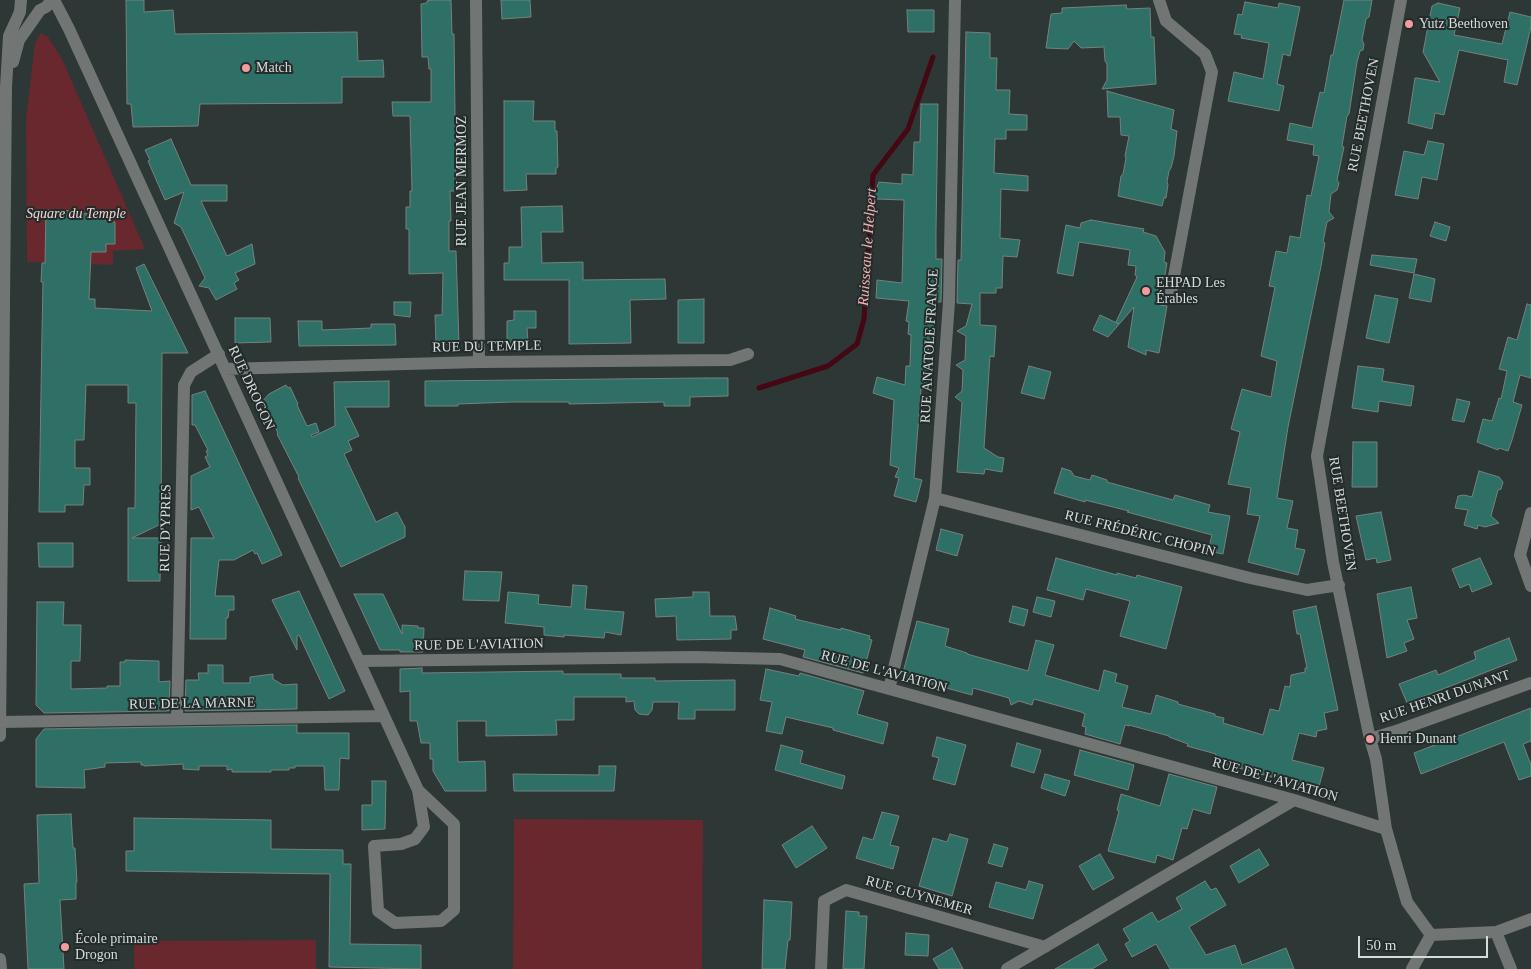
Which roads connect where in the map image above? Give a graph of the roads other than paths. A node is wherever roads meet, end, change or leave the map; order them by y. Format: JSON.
{"nodes":[{"id":1,"x":21,"y":0,"type":"edge"},
{"id":2,"x":26,"y":0,"type":"edge"},
{"id":3,"x":53,"y":0,"type":"edge"},
{"id":4,"x":476,"y":0,"type":"edge"},
{"id":5,"x":955,"y":0,"type":"edge"},
{"id":6,"x":1158,"y":0,"type":"edge"},
{"id":7,"x":1401,"y":0,"type":"edge"},
{"id":8,"x":40,"y":10,"type":"junction"},
{"id":9,"x":6,"y":86,"type":"junction"},
{"id":10,"x":1171,"y":292,"type":"dead end"},
{"id":11,"x":219,"y":354,"type":"junction"},
{"id":12,"x":748,"y":354,"type":"dead end"},
{"id":13,"x":479,"y":362,"type":"junction"},
{"id":14,"x":226,"y":369,"type":"junction"},
{"id":15,"x":936,"y":498,"type":"junction"},
{"id":16,"x":1531,"y":513,"type":"edge"},
{"id":17,"x":1339,"y":585,"type":"junction"},
{"id":18,"x":1531,"y":586,"type":"edge"},
{"id":19,"x":359,"y":661,"type":"junction"},
{"id":20,"x":1531,"y":683,"type":"edge"},
{"id":21,"x":889,"y":689,"type":"junction"},
{"id":22,"x":384,"y":716,"type":"junction"},
{"id":23,"x":177,"y":719,"type":"junction"},
{"id":24,"x":0,"y":722,"type":"edge"},
{"id":25,"x":0,"y":736,"type":"edge"},
{"id":26,"x":1370,"y":739,"type":"junction"},
{"id":27,"x":418,"y":790,"type":"junction"},
{"id":28,"x":1294,"y":800,"type":"junction"},
{"id":29,"x":1386,"y":829,"type":"junction"},
{"id":30,"x":1531,"y":919,"type":"edge"},
{"id":31,"x":1496,"y":932,"type":"junction"},
{"id":32,"x":1431,"y":935,"type":"junction"},
{"id":33,"x":1045,"y":947,"type":"junction"},
{"id":34,"x":0,"y":959,"type":"edge"},
{"id":35,"x":1,"y":969,"type":"edge"},
{"id":36,"x":821,"y":969,"type":"edge"},
{"id":37,"x":1007,"y":969,"type":"edge"},
{"id":38,"x":1412,"y":969,"type":"edge"},
{"id":39,"x":1511,"y":969,"type":"edge"}],
"edges":[{"from":1,"to":9,"type":"street"},
{"from":2,"to":8,"type":"street"},
{"from":3,"to":8,"type":"street"},
{"from":3,"to":11,"type":"street","name":"RUE DROGON"},
{"from":4,"to":13,"type":"street","name":"RUE JEAN MERMOZ"},
{"from":5,"to":15,"type":"street","name":"RUE ANATOLE FRANCE"},
{"from":6,"to":10,"type":"street"},
{"from":7,"to":17,"type":"street","name":"RUE BEETHOVEN"},
{"from":8,"to":9,"type":"street"},
{"from":9,"to":24,"type":"street"},
{"from":11,"to":14,"type":"street","name":"RUE DROGON"},
{"from":11,"to":23,"type":"street","name":"RUE D'YPRES"},
{"from":12,"to":13,"type":"street","name":"RUE DU TEMPLE"},
{"from":13,"to":14,"type":"street","name":"RUE DU TEMPLE"},
{"from":14,"to":19,"type":"street","name":"RUE DROGON"},
{"from":15,"to":17,"type":"street","name":"RUE FRÉDÉRIC CHOPIN"},
{"from":15,"to":21,"type":"street","name":"RUE ANATOLE FRANCE"},
{"from":16,"to":18,"type":"street"},
{"from":17,"to":26,"type":"street","name":"RUE BEETHOVEN"},
{"from":19,"to":21,"type":"street","name":"RUE DE L'AVIATION"},
{"from":19,"to":22,"type":"street","name":"RUE DROGON"},
{"from":20,"to":26,"type":"street","name":"RUE HENRI DUNANT"},
{"from":21,"to":28,"type":"street","name":"RUE DE L'AVIATION"},
{"from":22,"to":23,"type":"street","name":"RUE DE LA MARNE"},
{"from":22,"to":27,"type":"street","name":"RUE DROGON"},
{"from":23,"to":24,"type":"street","name":"RUE DE LA MARNE"},
{"from":24,"to":25,"type":"street"},
{"from":26,"to":29,"type":"street","name":"RUE BEETHOVEN"},
{"from":27,"to":27,"type":"street","name":"RUE DROGON"},
{"from":28,"to":29,"type":"street","name":"RUE DE L'AVIATION"},
{"from":28,"to":33,"type":"street"},
{"from":29,"to":32,"type":"street","name":"RUE BEETHOVEN"},
{"from":30,"to":31,"type":"street"},
{"from":31,"to":32,"type":"street"},
{"from":31,"to":39,"type":"street"},
{"from":32,"to":38,"type":"street"},
{"from":33,"to":36,"type":"street","name":"RUE GUYNEMER"},
{"from":33,"to":37,"type":"street"},
{"from":34,"to":35,"type":"street"}]}
